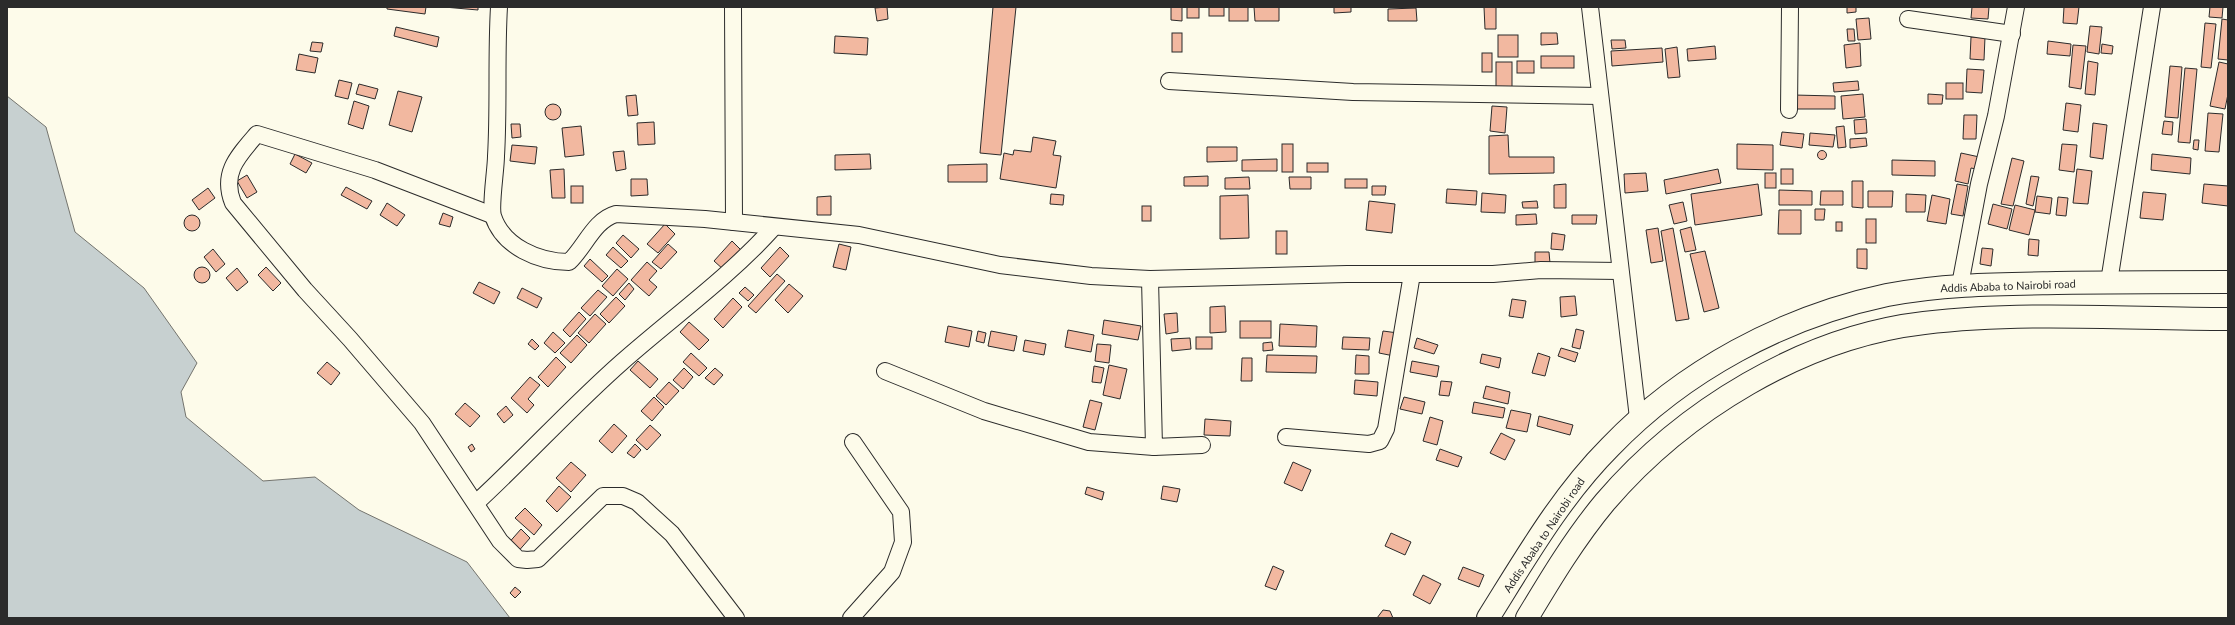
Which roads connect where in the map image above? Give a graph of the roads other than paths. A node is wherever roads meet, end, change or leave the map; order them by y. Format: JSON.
{"nodes":[{"id":1,"x":499,"y":7,"type":"edge"},
{"id":2,"x":733,"y":7,"type":"edge"},
{"id":3,"x":1590,"y":7,"type":"edge"},
{"id":4,"x":1790,"y":7,"type":"edge"},
{"id":5,"x":2016,"y":7,"type":"edge"},
{"id":6,"x":2152,"y":7,"type":"edge"},
{"id":7,"x":1908,"y":19,"type":"dead end"},
{"id":8,"x":2012,"y":34,"type":"junction"},
{"id":9,"x":1169,"y":80,"type":"dead end"},
{"id":10,"x":1600,"y":96,"type":"junction"},
{"id":11,"x":1789,"y":110,"type":"dead end"},
{"id":12,"x":492,"y":215,"type":"junction"},
{"id":13,"x":734,"y":222,"type":"junction"},
{"id":14,"x":774,"y":227,"type":"junction"},
{"id":15,"x":1620,"y":271,"type":"junction"},
{"id":16,"x":1412,"y":274,"type":"junction"},
{"id":17,"x":1150,"y":279,"type":"junction"},
{"id":18,"x":2109,"y":282,"type":"junction"},
{"id":19,"x":2228,"y":282,"type":"edge"},
{"id":20,"x":1960,"y":285,"type":"junction"},
{"id":21,"x":2228,"y":319,"type":"edge"},
{"id":22,"x":885,"y":371,"type":"dead end"},
{"id":23,"x":1638,"y":418,"type":"junction"},
{"id":24,"x":1286,"y":437,"type":"dead end"},
{"id":25,"x":853,"y":442,"type":"dead end"},
{"id":26,"x":1202,"y":445,"type":"dead end"},
{"id":27,"x":1154,"y":447,"type":"junction"},
{"id":28,"x":476,"y":503,"type":"junction"},
{"id":29,"x":736,"y":618,"type":"edge"},
{"id":30,"x":851,"y":618,"type":"edge"},
{"id":31,"x":1488,"y":618,"type":"edge"},
{"id":32,"x":1527,"y":618,"type":"edge"}],
"edges":[{"from":1,"to":12,"type":"street"},
{"from":2,"to":13,"type":"street"},
{"from":3,"to":10,"type":"street"},
{"from":4,"to":11,"type":"street"},
{"from":5,"to":8,"type":"street"},
{"from":6,"to":18,"type":"street"},
{"from":7,"to":8,"type":"street"},
{"from":8,"to":20,"type":"street"},
{"from":9,"to":10,"type":"street"},
{"from":10,"to":15,"type":"street"},
{"from":12,"to":13,"type":"street"},
{"from":12,"to":28,"type":"street"},
{"from":13,"to":14,"type":"street"},
{"from":14,"to":17,"type":"street"},
{"from":14,"to":28,"type":"street"},
{"from":15,"to":16,"type":"street"},
{"from":15,"to":23,"type":"street"},
{"from":16,"to":17,"type":"street"},
{"from":16,"to":24,"type":"street"},
{"from":17,"to":27,"type":"street"},
{"from":18,"to":19,"type":"highway","name":"Addis Ababa to Nairobi road"},
{"from":18,"to":20,"type":"highway","name":"Addis Ababa to Nairobi road"},
{"from":20,"to":23,"type":"highway","name":"Addis Ababa to Nairobi road"},
{"from":21,"to":32,"type":"highway"},
{"from":22,"to":27,"type":"street"},
{"from":23,"to":31,"type":"highway","name":"Addis Ababa to Nairobi road"},
{"from":25,"to":30,"type":"street"},
{"from":26,"to":27,"type":"street"},
{"from":28,"to":29,"type":"street"}]}
